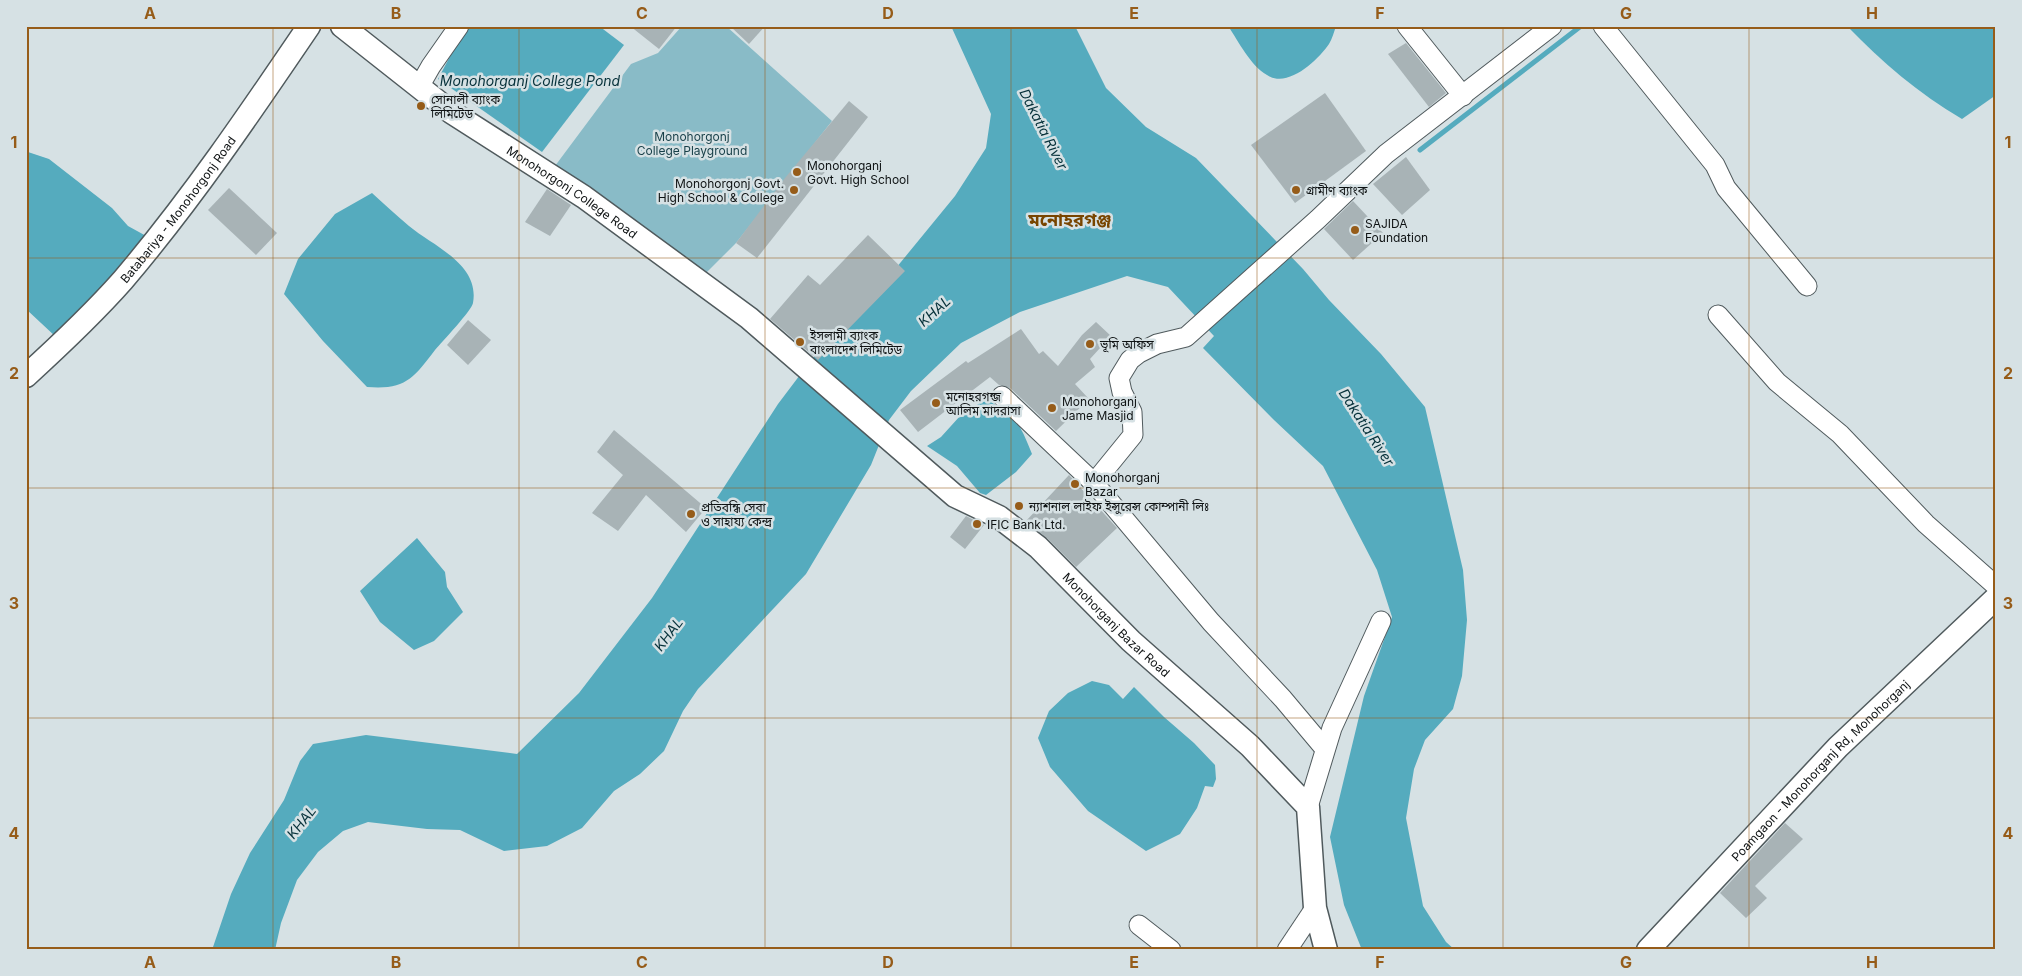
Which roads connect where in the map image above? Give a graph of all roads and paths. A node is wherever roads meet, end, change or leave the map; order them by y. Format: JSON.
{"nodes":[{"id":1,"x":309,"y":26,"type":"edge"},
{"id":2,"x":342,"y":26,"type":"edge"},
{"id":3,"x":459,"y":26,"type":"edge"},
{"id":4,"x":1407,"y":26,"type":"edge"},
{"id":5,"x":1552,"y":26,"type":"edge"},
{"id":6,"x":1608,"y":32,"type":"edge"},
{"id":7,"x":419,"y":88,"type":"junction"},
{"id":8,"x":1463,"y":96,"type":"junction"},
{"id":9,"x":1807,"y":286,"type":"dead end"},
{"id":10,"x":1718,"y":314,"type":"dead end"},
{"id":11,"x":26,"y":376,"type":"edge"},
{"id":12,"x":1002,"y":396,"type":"dead end"},
{"id":13,"x":915,"y":459,"type":"joint"},
{"id":14,"x":1094,"y":483,"type":"junction"},
{"id":15,"x":1996,"y":586,"type":"edge"},
{"id":16,"x":1996,"y":598,"type":"edge"},
{"id":17,"x":1381,"y":621,"type":"dead end"},
{"id":18,"x":1325,"y":749,"type":"junction"},
{"id":19,"x":1308,"y":807,"type":"junction"},
{"id":20,"x":1315,"y":908,"type":"junction"},
{"id":21,"x":1139,"y":925,"type":"dead end"},
{"id":22,"x":1648,"y":949,"type":"edge"},
{"id":23,"x":1171,"y":950,"type":"edge"},
{"id":24,"x":1288,"y":950,"type":"edge"},
{"id":25,"x":1326,"y":950,"type":"edge"}],
"edges":[{"from":1,"to":11,"type":"street","name":"Batabariya - Monohorgonj Road"},
{"from":2,"to":7,"type":"street","name":"Monohorgonj College Road"},
{"from":3,"to":7,"type":"street"},
{"from":4,"to":8,"type":"street"},
{"from":5,"to":8,"type":"street"},
{"from":6,"to":9,"type":"street"},
{"from":7,"to":13,"type":"street","name":"Monohorgonj College Road"},
{"from":8,"to":14,"type":"street"},
{"from":10,"to":15,"type":"street"},
{"from":12,"to":14,"type":"street"},
{"from":13,"to":19,"type":"street","name":"Monohorganj Bazar Road"},
{"from":14,"to":18,"type":"street"},
{"from":16,"to":22,"type":"street","name":"Poamgaon - Monohorganj Rd, Monohorganj"},
{"from":17,"to":18,"type":"street"},
{"from":18,"to":19,"type":"street"},
{"from":19,"to":20,"type":"street"},
{"from":20,"to":24,"type":"street"},
{"from":20,"to":25,"type":"street"},
{"from":21,"to":23,"type":"street"}]}
